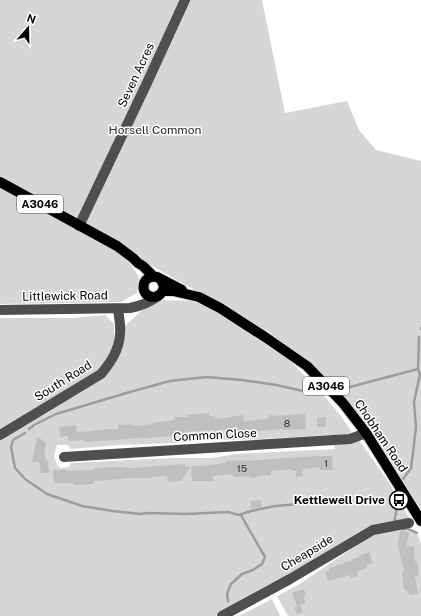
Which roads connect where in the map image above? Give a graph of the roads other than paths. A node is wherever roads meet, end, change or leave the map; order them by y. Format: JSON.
{"nodes":[{"id":1,"x":185,"y":0,"type":"edge"},
{"id":2,"x":0,"y":182,"type":"edge"},
{"id":3,"x":79,"y":226,"type":"junction"},
{"id":4,"x":138,"y":263,"type":"junction"},
{"id":5,"x":157,"y":278,"type":"junction"},
{"id":6,"x":144,"y":287,"type":"junction"},
{"id":7,"x":160,"y":293,"type":"junction"},
{"id":8,"x":190,"y":294,"type":"junction"},
{"id":9,"x":130,"y":308,"type":"junction"},
{"id":10,"x":118,"y":309,"type":"junction"},
{"id":11,"x":0,"y":310,"type":"edge"},
{"id":12,"x":366,"y":433,"type":"junction"},
{"id":13,"x":0,"y":436,"type":"edge"},
{"id":14,"x":64,"y":457,"type":"dead end"},
{"id":15,"x":421,"y":521,"type":"edge"},
{"id":16,"x":409,"y":523,"type":"dead end"},
{"id":17,"x":222,"y":616,"type":"edge"}],
"edges":[{"from":1,"to":3,"type":"street","name":"Seven Acres"},
{"from":2,"to":3,"type":"main road","name":"Chobham Road","number":"A3046"},
{"from":3,"to":4,"type":"main road","name":"Chobham Road","number":"A3046"},
{"from":4,"to":5,"type":"main road","name":"Chobham Road","number":"A3046"},
{"from":4,"to":6,"type":"main road"},
{"from":5,"to":6,"type":"main road"},
{"from":5,"to":7,"type":"main road"},
{"from":5,"to":8,"type":"main road","name":"Chobham Road","number":"A3046"},
{"from":6,"to":7,"type":"main road"},
{"from":6,"to":9,"type":"street"},
{"from":7,"to":8,"type":"main road","name":"Chobham Road","number":"A3046"},
{"from":7,"to":9,"type":"street","name":"Littlewick Road"},
{"from":8,"to":12,"type":"main road","name":"Chobham Road","number":"A3046"},
{"from":9,"to":10,"type":"street","name":"Littlewick Road"},
{"from":10,"to":11,"type":"street","name":"Littlewick Road"},
{"from":10,"to":13,"type":"street","name":"South Road"},
{"from":12,"to":14,"type":"street","name":"Common Close"},
{"from":12,"to":15,"type":"main road","name":"Chobham Road","number":"A3046"},
{"from":16,"to":17,"type":"street","name":"Cheapside"}]}
